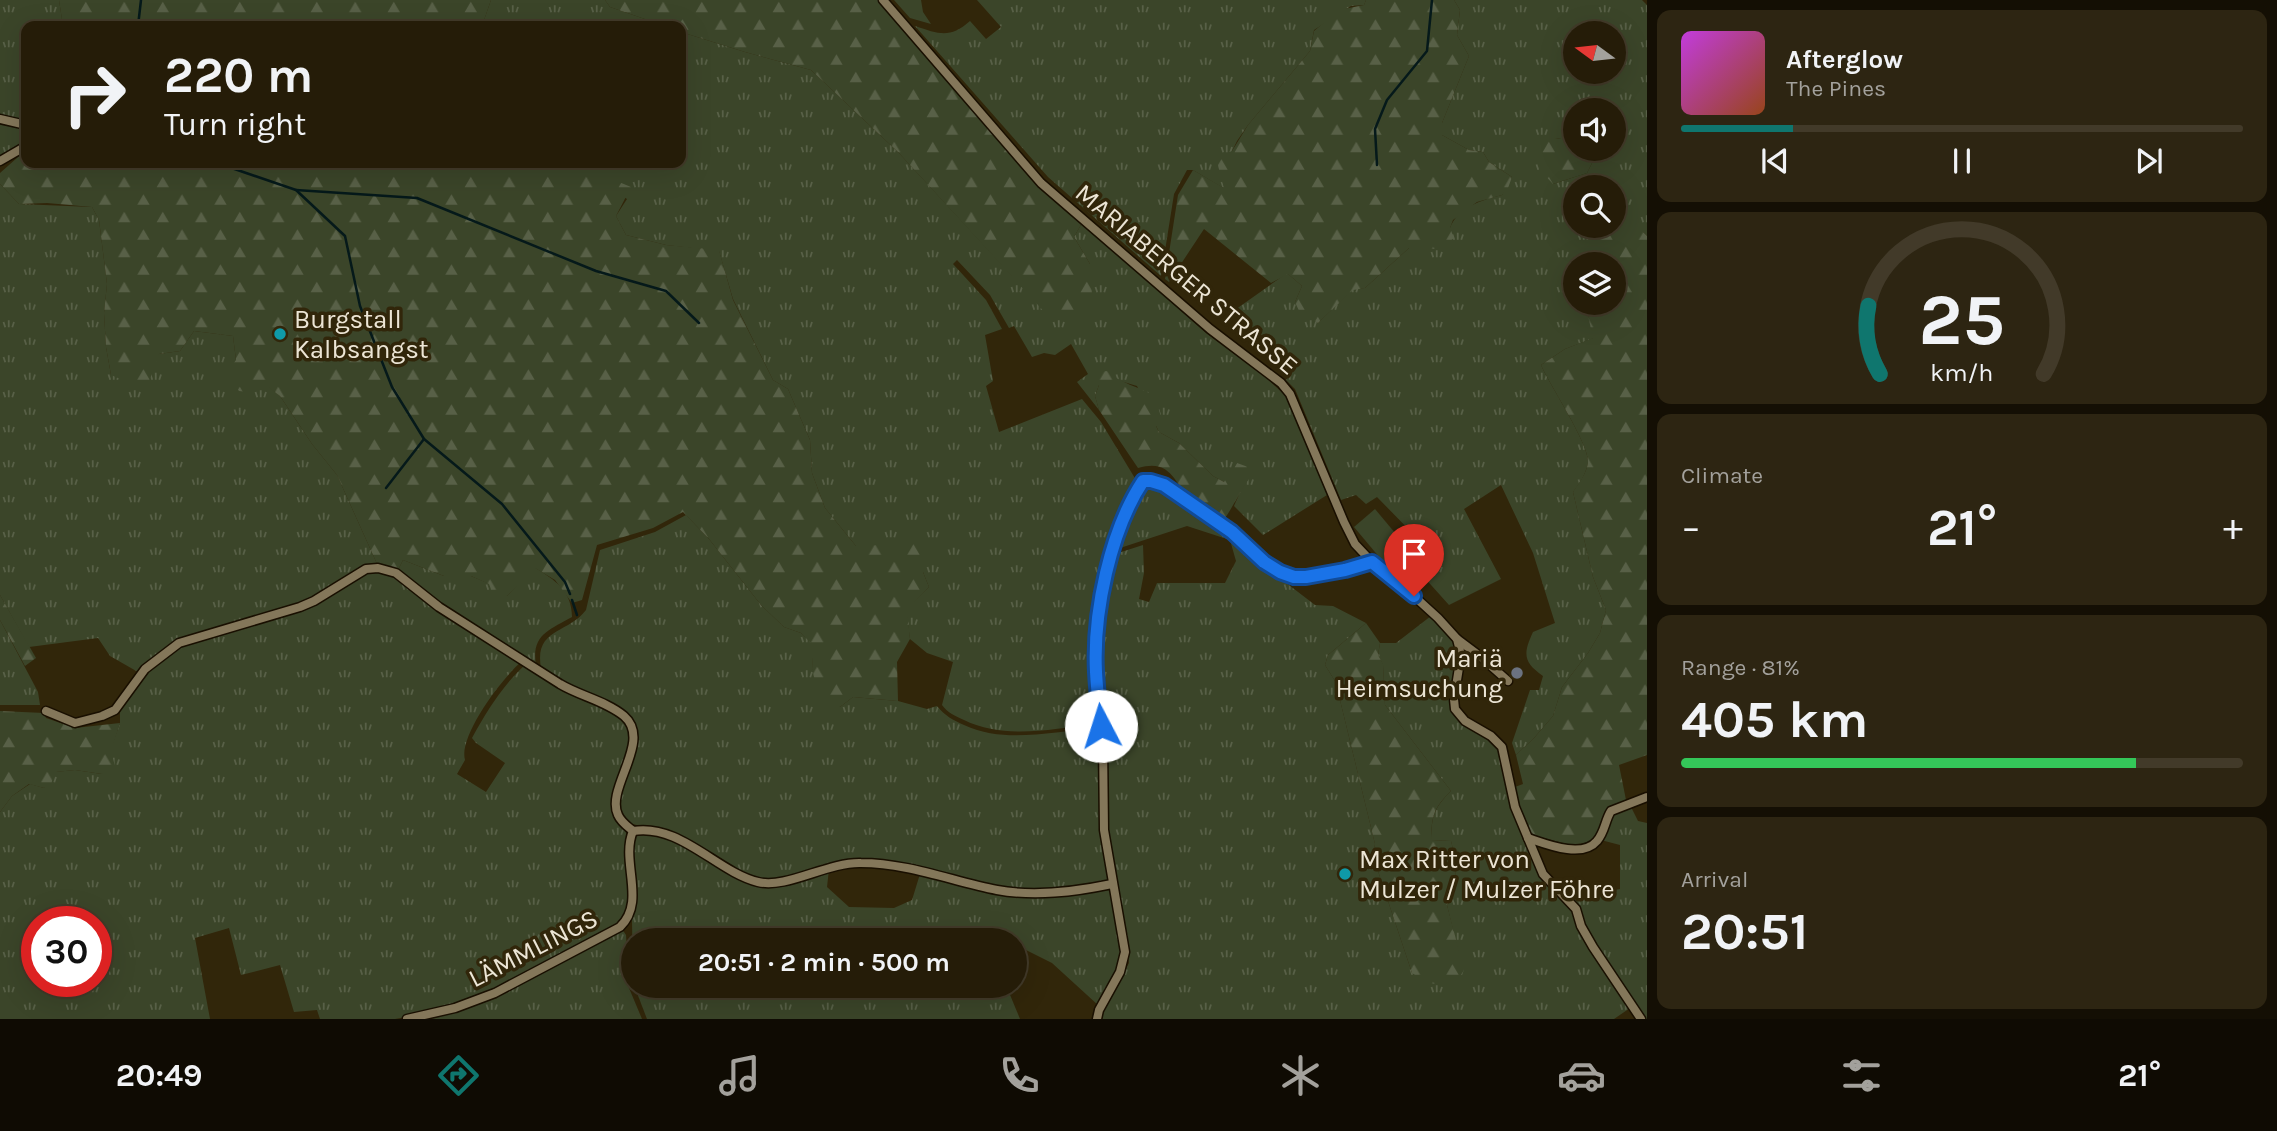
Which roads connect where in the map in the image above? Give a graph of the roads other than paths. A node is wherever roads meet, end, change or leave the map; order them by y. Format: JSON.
{"nodes":[{"id":1,"x":883,"y":0,"type":"edge"},
{"id":2,"x":0,"y":119,"type":"edge"},
{"id":3,"x":21,"y":124,"type":"edge"},
{"id":4,"x":21,"y":149,"type":"edge"},
{"id":5,"x":0,"y":161,"type":"edge"},
{"id":6,"x":1372,"y":562,"type":"junction"},
{"id":7,"x":1457,"y":639,"type":"junction"},
{"id":8,"x":1508,"y":681,"type":"dead end"},
{"id":9,"x":46,"y":711,"type":"dead end"},
{"id":10,"x":1647,"y":797,"type":"edge"},
{"id":11,"x":633,"y":831,"type":"junction"},
{"id":12,"x":1528,"y":838,"type":"junction"},
{"id":13,"x":1113,"y":885,"type":"junction"},
{"id":14,"x":407,"y":1019,"type":"edge"},
{"id":15,"x":1097,"y":1019,"type":"edge"},
{"id":16,"x":1641,"y":1019,"type":"edge"}],
"edges":[{"from":1,"to":6,"type":"street","name":"MARIABERGER STRASSE"},
{"from":2,"to":3,"type":"street"},
{"from":4,"to":5,"type":"street"},
{"from":6,"to":7,"type":"street","name":"MARIABERGER STRASSE"},
{"from":6,"to":13,"type":"street"},
{"from":7,"to":8,"type":"street","name":"MARIABERGER STRASSE"},
{"from":7,"to":12,"type":"street"},
{"from":9,"to":11,"type":"street"},
{"from":10,"to":12,"type":"street"},
{"from":11,"to":13,"type":"street"},
{"from":11,"to":14,"type":"street","name":"LÄMMLINGS"},
{"from":12,"to":16,"type":"street"},
{"from":13,"to":15,"type":"street"}]}
